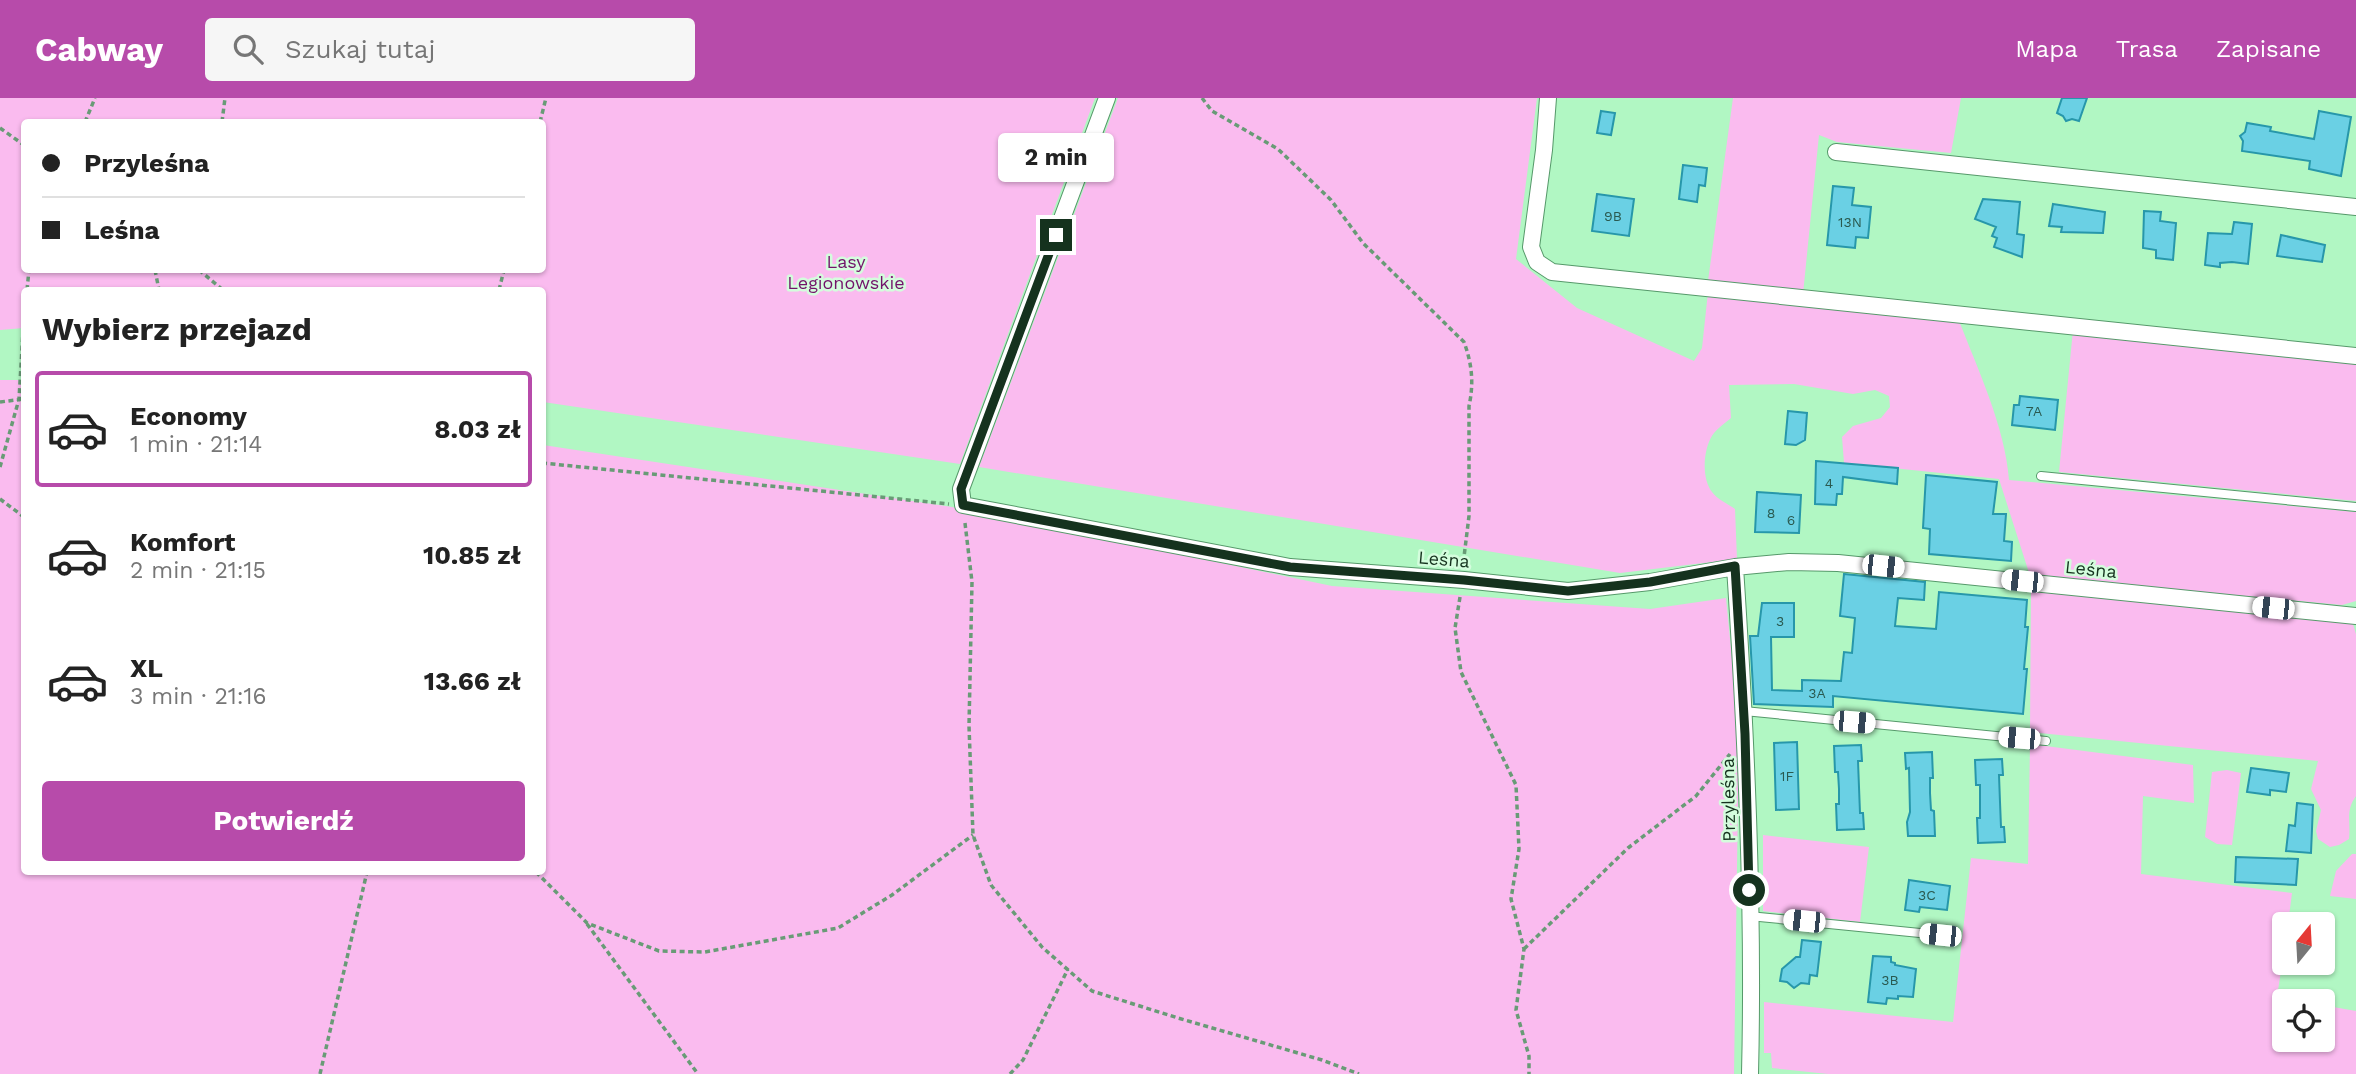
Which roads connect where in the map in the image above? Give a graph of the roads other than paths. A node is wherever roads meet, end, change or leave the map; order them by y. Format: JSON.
{"nodes":[{"id":1,"x":1107,"y":98,"type":"edge"},
{"id":2,"x":1548,"y":98,"type":"edge"},
{"id":3,"x":1836,"y":152,"type":"dead end"},
{"id":4,"x":2356,"y":207,"type":"edge"},
{"id":5,"x":2356,"y":356,"type":"edge"},
{"id":6,"x":2041,"y":476,"type":"dead end"},
{"id":7,"x":2356,"y":507,"type":"edge"},
{"id":8,"x":1735,"y":566,"type":"junction"},
{"id":9,"x":2356,"y":617,"type":"edge"},
{"id":10,"x":1744,"y":711,"type":"junction"},
{"id":11,"x":2046,"y":741,"type":"dead end"},
{"id":12,"x":1749,"y":916,"type":"junction"},
{"id":13,"x":1940,"y":935,"type":"dead end"},
{"id":14,"x":1751,"y":1074,"type":"edge"}],
"edges":[{"from":1,"to":8,"type":"street","name":"Leśna"},
{"from":2,"to":5,"type":"street"},
{"from":3,"to":4,"type":"street"},
{"from":6,"to":7,"type":"lane"},
{"from":8,"to":9,"type":"street","name":"Leśna"},
{"from":8,"to":10,"type":"street","name":"Przyleśna"},
{"from":10,"to":11,"type":"lane"},
{"from":10,"to":12,"type":"street","name":"Przyleśna"},
{"from":12,"to":13,"type":"lane"},
{"from":12,"to":14,"type":"street","name":"Przyleśna"}]}
